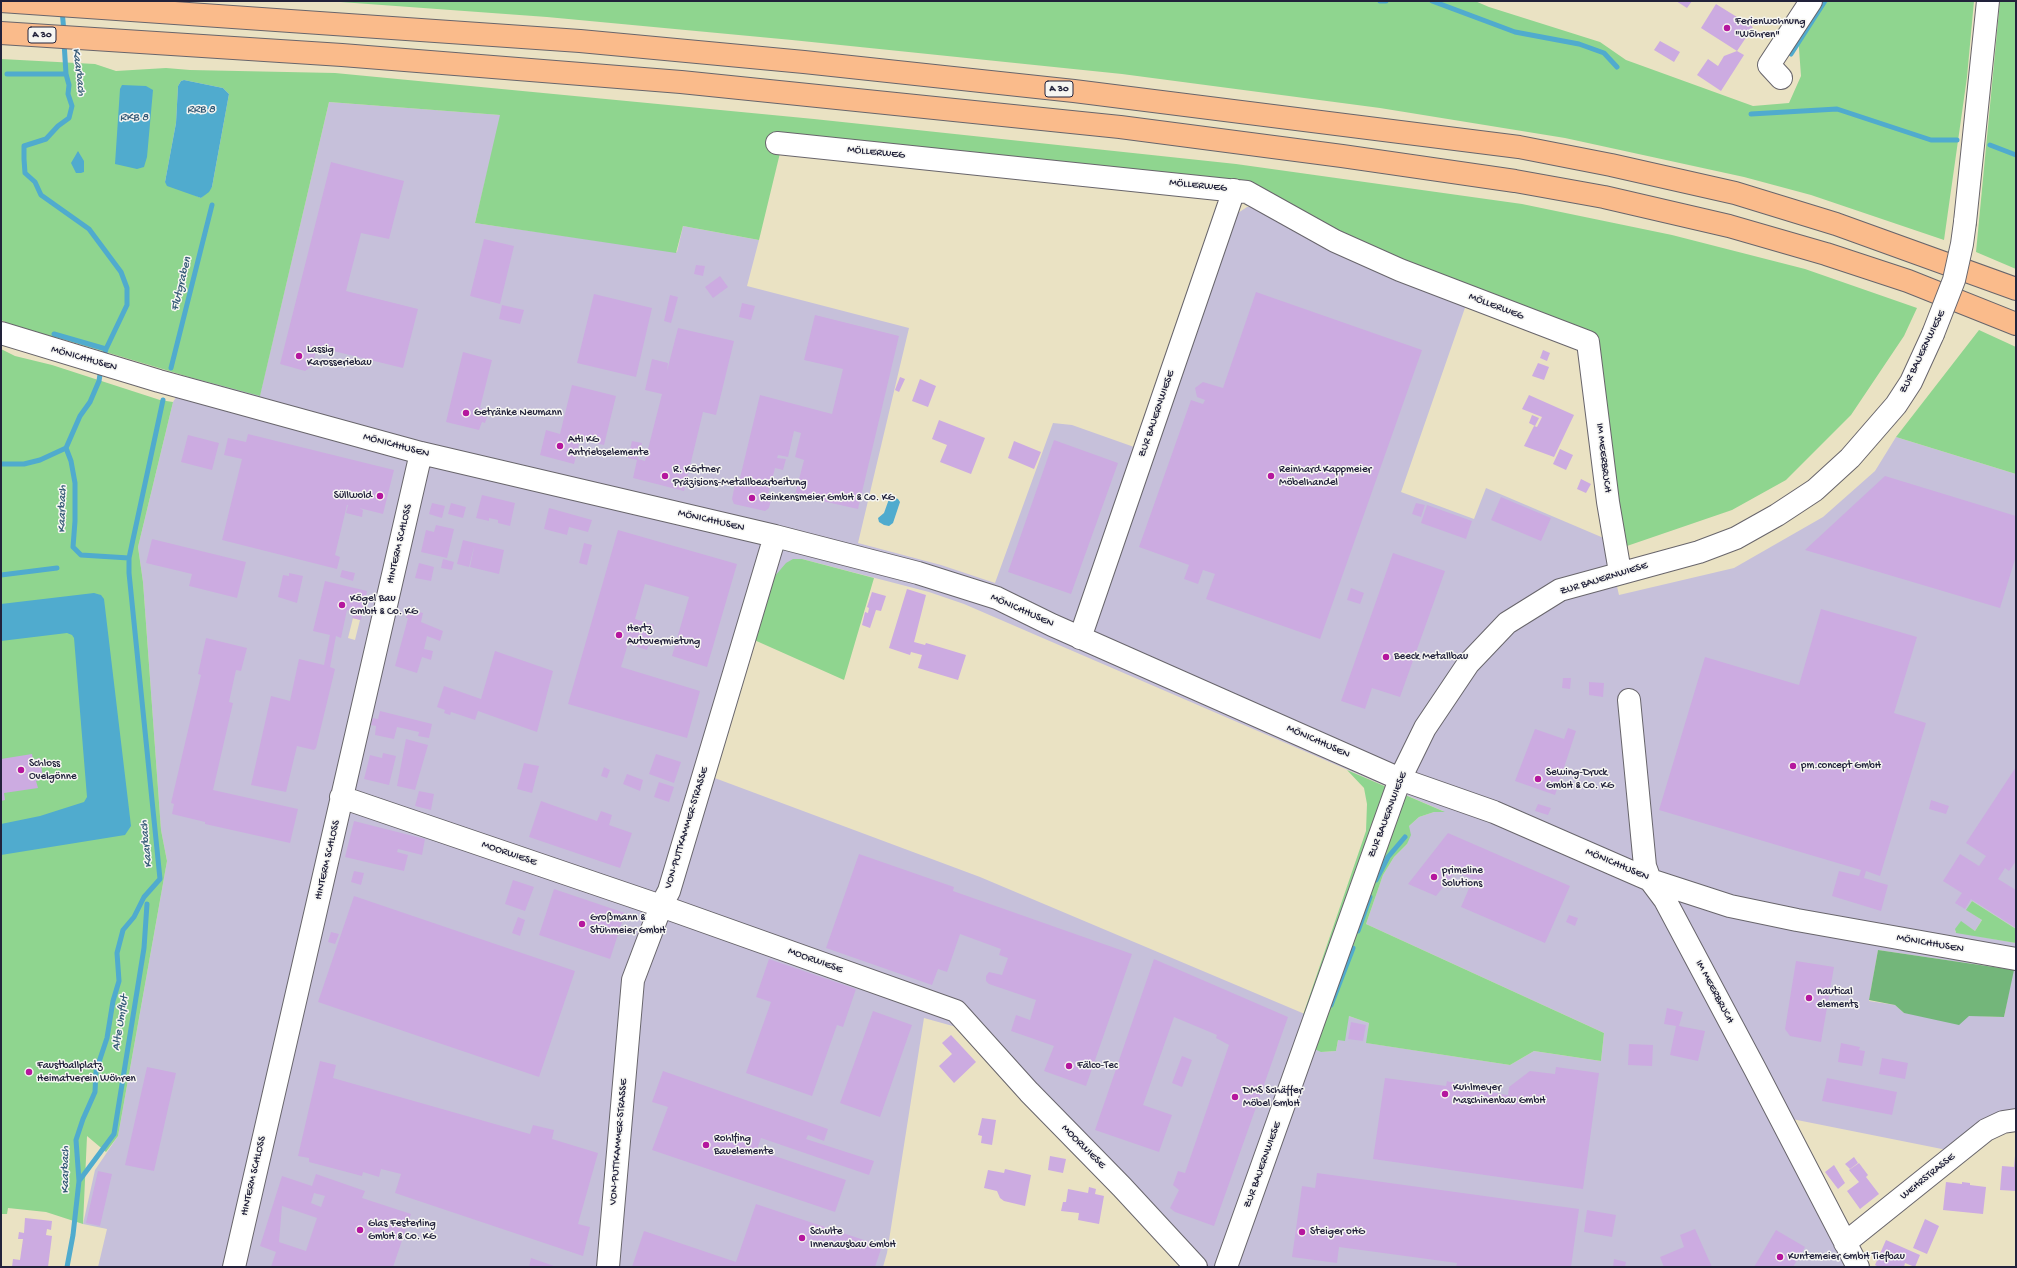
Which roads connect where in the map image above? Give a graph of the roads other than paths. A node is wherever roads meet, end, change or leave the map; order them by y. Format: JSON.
{"nodes":[{"id":1,"x":1,"y":1,"type":"edge"},
{"id":2,"x":1811,"y":1,"type":"edge"},
{"id":3,"x":1988,"y":1,"type":"edge"},
{"id":4,"x":1,"y":33,"type":"edge"},
{"id":5,"x":1781,"y":78,"type":"dead end"},
{"id":6,"x":777,"y":143,"type":"dead end"},
{"id":7,"x":1234,"y":190,"type":"junction"},
{"id":8,"x":2016,"y":289,"type":"edge"},
{"id":9,"x":2016,"y":324,"type":"edge"},
{"id":10,"x":1,"y":333,"type":"edge"},
{"id":11,"x":1588,"y":342,"type":"joint"},
{"id":12,"x":421,"y":453,"type":"junction"},
{"id":13,"x":775,"y":536,"type":"junction"},
{"id":14,"x":1620,"y":572,"type":"junction"},
{"id":15,"x":1080,"y":638,"type":"junction"},
{"id":16,"x":1629,"y":700,"type":"dead end"},
{"id":17,"x":1400,"y":779,"type":"junction"},
{"id":18,"x":341,"y":797,"type":"junction"},
{"id":19,"x":1650,"y":880,"type":"junction"},
{"id":20,"x":661,"y":906,"type":"junction"},
{"id":21,"x":2016,"y":959,"type":"edge"},
{"id":22,"x":2016,"y":1120,"type":"edge"},
{"id":23,"x":1845,"y":1243,"type":"junction"},
{"id":24,"x":234,"y":1267,"type":"edge"},
{"id":25,"x":608,"y":1267,"type":"edge"},
{"id":26,"x":1196,"y":1267,"type":"edge"},
{"id":27,"x":1226,"y":1267,"type":"edge"},
{"id":28,"x":1858,"y":1267,"type":"edge"}],
"edges":[{"from":1,"to":8,"type":"highway","number":"A 30"},
{"from":2,"to":5,"type":"street"},
{"from":3,"to":14,"type":"street","name":"ZUR BAUERNWIESE","bridge":true},
{"from":4,"to":9,"type":"highway","number":"A 30"},
{"from":6,"to":7,"type":"street","name":"MÖLLERWEG"},
{"from":7,"to":11,"type":"street","name":"MÖLLERWEG"},
{"from":7,"to":15,"type":"street","name":"ZUR BAUERNWIESE"},
{"from":10,"to":12,"type":"street","name":"MÖNICHHUSEN"},
{"from":11,"to":14,"type":"street","name":"IM MEERBRUCH"},
{"from":12,"to":13,"type":"street","name":"MÖNICHHUSEN"},
{"from":12,"to":18,"type":"street","name":"HINTERM SCHLOSS"},
{"from":13,"to":15,"type":"street","name":"MÖNICHHUSEN"},
{"from":13,"to":20,"type":"street","name":"VON-PUTTKAMMER-STRASSE"},
{"from":14,"to":17,"type":"street","name":"ZUR BAUERNWIESE"},
{"from":15,"to":17,"type":"street","name":"MÖNICHHUSEN"},
{"from":16,"to":19,"type":"street","name":"IM MEERBRUCH"},
{"from":17,"to":19,"type":"street","name":"MÖNICHHUSEN"},
{"from":17,"to":27,"type":"street","name":"ZUR BAUERNWIESE"},
{"from":18,"to":20,"type":"street","name":"MOORWIESE"},
{"from":18,"to":24,"type":"street","name":"HINTERM SCHLOSS"},
{"from":19,"to":21,"type":"street","name":"MÖNICHHUSEN"},
{"from":19,"to":23,"type":"street","name":"IM MEERBRUCH"},
{"from":20,"to":25,"type":"street","name":"VON-PUTTKAMMER-STRASSE"},
{"from":20,"to":26,"type":"street","name":"MOORWIESE"},
{"from":22,"to":23,"type":"street","name":"WEHRSTRASSE"},
{"from":23,"to":28,"type":"street","name":"IM MEERBRUCH"}]}
